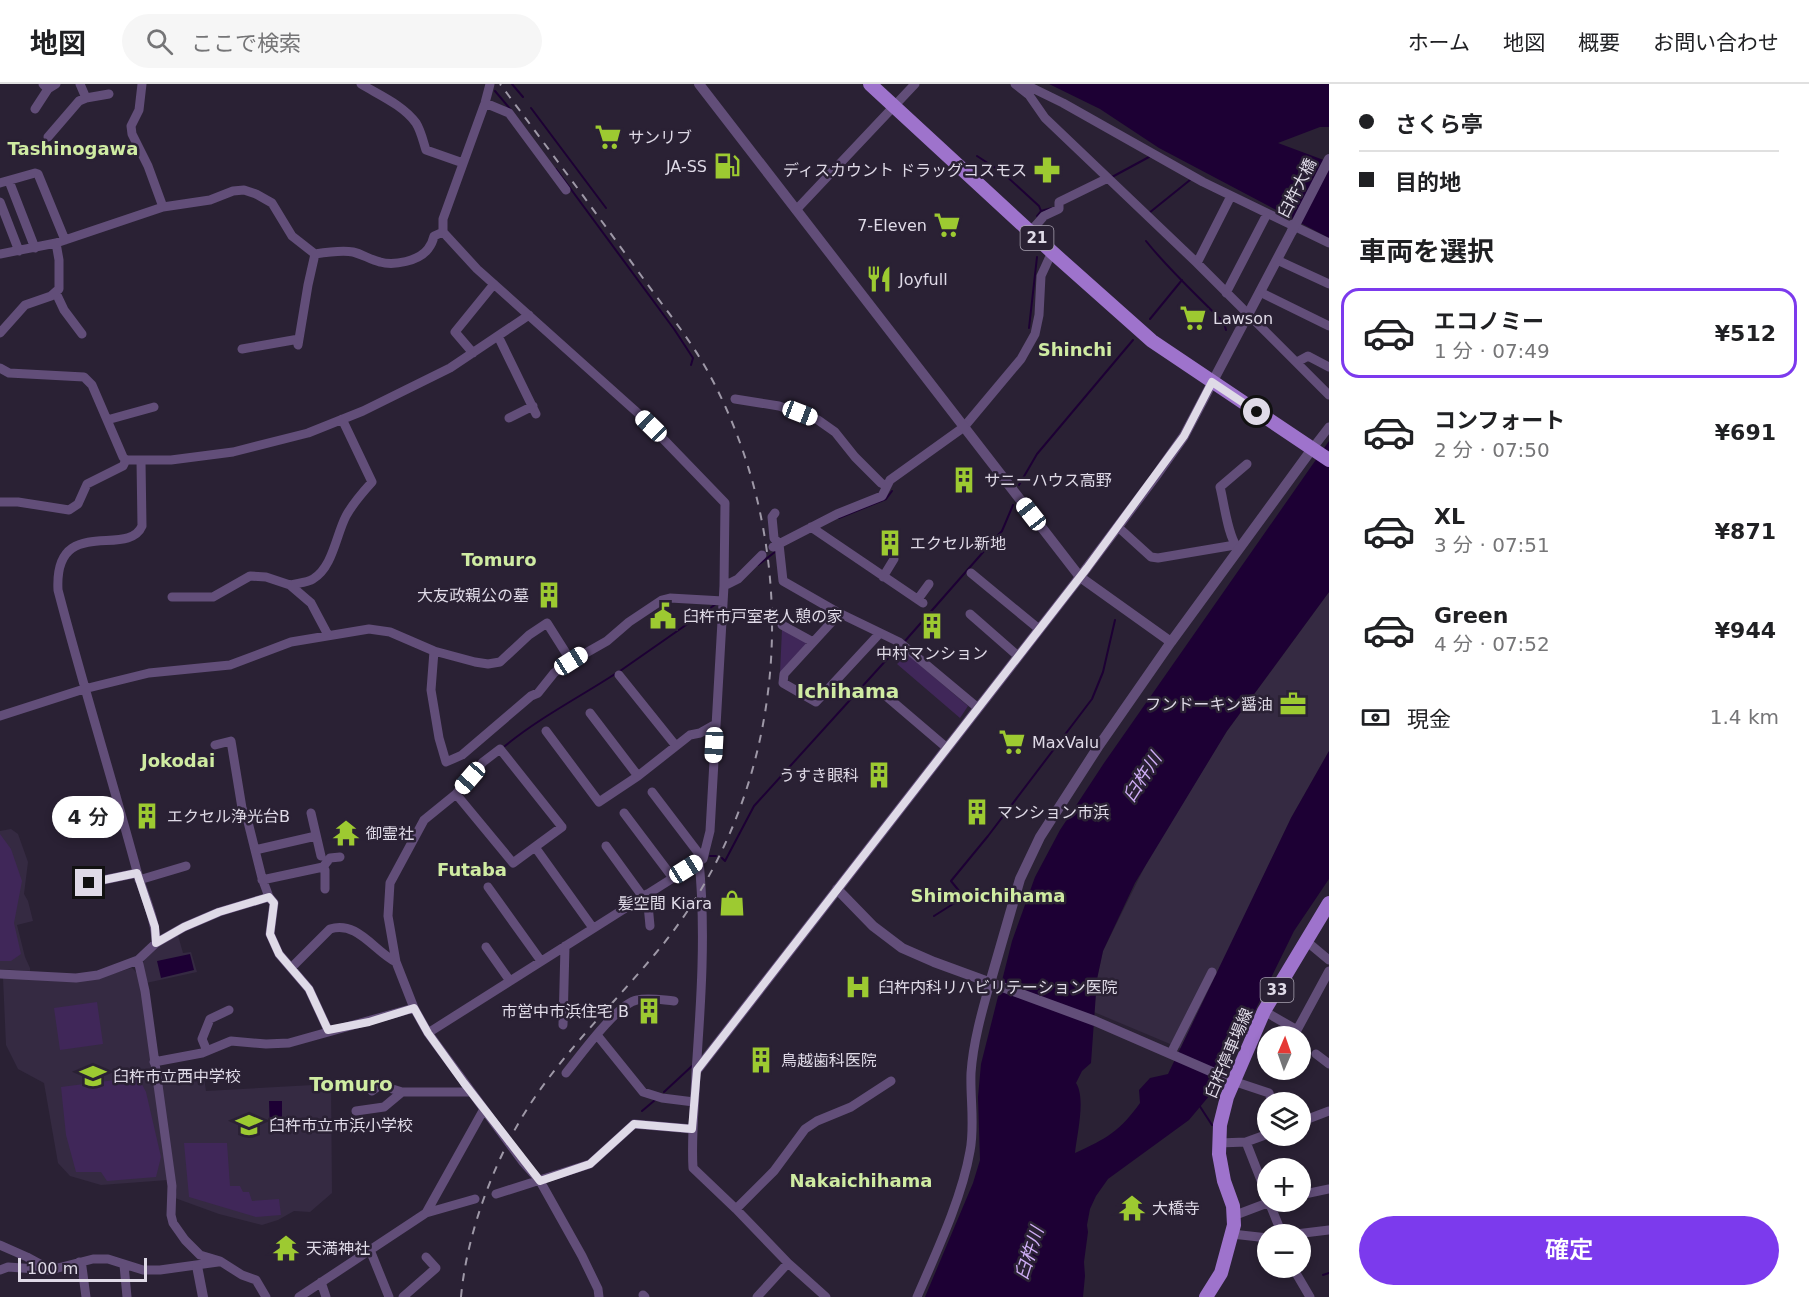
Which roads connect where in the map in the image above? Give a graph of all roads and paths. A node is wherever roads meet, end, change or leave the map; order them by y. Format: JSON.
{"nodes":[{"id":1,"x":80,"y":84,"type":"edge"},
{"id":2,"x":142,"y":84,"type":"edge"},
{"id":3,"x":699,"y":84,"type":"edge"},
{"id":4,"x":870,"y":84,"type":"edge"},
{"id":5,"x":915,"y":84,"type":"edge"},
{"id":6,"x":1015,"y":84,"type":"edge"},
{"id":7,"x":1024,"y":84,"type":"edge"},
{"id":8,"x":366,"y":85,"type":"edge"},
{"id":9,"x":489,"y":85,"type":"edge"},
{"id":10,"x":49,"y":86,"type":"edge"},
{"id":11,"x":109,"y":93,"type":"dead end"},
{"id":12,"x":86,"y":98,"type":"junction"},
{"id":13,"x":485,"y":104,"type":"junction"},
{"id":14,"x":894,"y":106,"type":"junction"},
{"id":15,"x":35,"y":109,"type":"dead end"},
{"id":16,"x":48,"y":137,"type":"dead end"},
{"id":17,"x":1329,"y":159,"type":"edge"},
{"id":18,"x":463,"y":164,"type":"junction"},
{"id":19,"x":1108,"y":178,"type":"junction"},
{"id":20,"x":5,"y":182,"type":"edge"},
{"id":21,"x":566,"y":190,"type":"dead end"},
{"id":22,"x":1231,"y":196,"type":"junction"},
{"id":23,"x":0,"y":202,"type":"edge"},
{"id":24,"x":163,"y":207,"type":"junction"},
{"id":25,"x":796,"y":210,"type":"junction"},
{"id":26,"x":1267,"y":214,"type":"junction"},
{"id":27,"x":443,"y":231,"type":"junction"},
{"id":28,"x":1030,"y":232,"type":"junction"},
{"id":29,"x":60,"y":242,"type":"junction"},
{"id":30,"x":1329,"y":243,"type":"edge"},
{"id":31,"x":35,"y":248,"type":"junction"},
{"id":32,"x":19,"y":251,"type":"junction"},
{"id":33,"x":1,"y":252,"type":"edge"},
{"id":34,"x":1052,"y":252,"type":"junction"},
{"id":35,"x":315,"y":254,"type":"junction"},
{"id":36,"x":1277,"y":260,"type":"junction"},
{"id":37,"x":1197,"y":263,"type":"junction"},
{"id":38,"x":494,"y":284,"type":"junction"},
{"id":39,"x":1329,"y":284,"type":"edge"},
{"id":40,"x":1260,"y":292,"type":"junction"},
{"id":41,"x":56,"y":293,"type":"junction"},
{"id":42,"x":1226,"y":294,"type":"junction"},
{"id":43,"x":1248,"y":314,"type":"junction"},
{"id":44,"x":529,"y":315,"type":"junction"},
{"id":45,"x":1329,"y":326,"type":"edge"},
{"id":46,"x":0,"y":333,"type":"edge"},
{"id":47,"x":82,"y":334,"type":"dead end"},
{"id":48,"x":498,"y":336,"type":"junction"},
{"id":49,"x":243,"y":349,"type":"dead end"},
{"id":50,"x":473,"y":353,"type":"junction"},
{"id":51,"x":1297,"y":363,"type":"junction"},
{"id":52,"x":1329,"y":367,"type":"edge"},
{"id":53,"x":0,"y":368,"type":"edge"},
{"id":54,"x":1212,"y":382,"type":"junction"},
{"id":55,"x":1329,"y":395,"type":"edge"},
{"id":56,"x":735,"y":399,"type":"dead end"},
{"id":57,"x":154,"y":407,"type":"dead end"},
{"id":58,"x":509,"y":418,"type":"dead end"},
{"id":59,"x":342,"y":419,"type":"junction"},
{"id":60,"x":107,"y":420,"type":"junction"},
{"id":61,"x":964,"y":427,"type":"junction"},
{"id":62,"x":1329,"y":427,"type":"edge"},
{"id":63,"x":1320,"y":453,"type":"edge"},
{"id":64,"x":126,"y":460,"type":"junction"},
{"id":65,"x":141,"y":460,"type":"junction"},
{"id":66,"x":1247,"y":464,"type":"dead end"},
{"id":67,"x":886,"y":486,"type":"junction"},
{"id":68,"x":0,"y":502,"type":"edge"},
{"id":69,"x":775,"y":513,"type":"dead end"},
{"id":70,"x":1118,"y":527,"type":"junction"},
{"id":71,"x":814,"y":530,"type":"junction"},
{"id":72,"x":776,"y":546,"type":"junction"},
{"id":73,"x":1237,"y":547,"type":"junction"},
{"id":74,"x":762,"y":555,"type":"dead end"},
{"id":75,"x":894,"y":559,"type":"dead end"},
{"id":76,"x":971,"y":573,"type":"dead end"},
{"id":77,"x":883,"y":577,"type":"junction"},
{"id":78,"x":1080,"y":577,"type":"junction"},
{"id":79,"x":929,"y":584,"type":"dead end"},
{"id":80,"x":290,"y":585,"type":"junction"},
{"id":81,"x":723,"y":586,"type":"junction"},
{"id":82,"x":172,"y":597,"type":"dead end"},
{"id":83,"x":723,"y":601,"type":"junction"},
{"id":84,"x":839,"y":614,"type":"junction"},
{"id":85,"x":970,"y":614,"type":"dead end"},
{"id":86,"x":782,"y":625,"type":"dead end"},
{"id":87,"x":1039,"y":629,"type":"junction"},
{"id":88,"x":880,"y":633,"type":"junction"},
{"id":89,"x":328,"y":635,"type":"junction"},
{"id":90,"x":813,"y":642,"type":"junction"},
{"id":91,"x":1171,"y":642,"type":"junction"},
{"id":92,"x":434,"y":651,"type":"junction"},
{"id":93,"x":1018,"y":656,"type":"junction"},
{"id":94,"x":571,"y":661,"type":"junction"},
{"id":95,"x":619,"y":675,"type":"dead end"},
{"id":96,"x":84,"y":689,"type":"junction"},
{"id":97,"x":879,"y":690,"type":"dead end"},
{"id":98,"x":978,"y":708,"type":"junction"},
{"id":99,"x":590,"y":712,"type":"dead end"},
{"id":100,"x":0,"y":716,"type":"edge"},
{"id":101,"x":716,"y":723,"type":"junction"},
{"id":102,"x":546,"y":731,"type":"dead end"},
{"id":103,"x":215,"y":745,"type":"dead end"},
{"id":104,"x":676,"y":746,"type":"junction"},
{"id":105,"x":947,"y":748,"type":"junction"},
{"id":106,"x":638,"y":776,"type":"junction"},
{"id":107,"x":652,"y":792,"type":"dead end"},
{"id":108,"x":456,"y":794,"type":"junction"},
{"id":109,"x":310,"y":813,"type":"dead end"},
{"id":110,"x":624,"y":813,"type":"dead end"},
{"id":111,"x":316,"y":836,"type":"junction"},
{"id":112,"x":606,"y":846,"type":"dead end"},
{"id":113,"x":535,"y":847,"type":"junction"},
{"id":114,"x":255,"y":850,"type":"junction"},
{"id":115,"x":321,"y":856,"type":"dead end"},
{"id":116,"x":340,"y":857,"type":"dead end"},
{"id":117,"x":701,"y":860,"type":"junction"},
{"id":118,"x":186,"y":866,"type":"dead end"},
{"id":119,"x":323,"y":867,"type":"junction"},
{"id":120,"x":138,"y":876,"type":"junction"},
{"id":121,"x":674,"y":878,"type":"junction"},
{"id":122,"x":262,"y":880,"type":"junction"},
{"id":123,"x":89,"y":883,"type":"dead end"},
{"id":124,"x":488,"y":887,"type":"dead end"},
{"id":125,"x":325,"y":889,"type":"dead end"},
{"id":126,"x":837,"y":889,"type":"junction"},
{"id":127,"x":645,"y":896,"type":"junction"},
{"id":128,"x":269,"y":897,"type":"junction"},
{"id":129,"x":1329,"y":903,"type":"edge"},
{"id":130,"x":650,"y":926,"type":"dead end"},
{"id":131,"x":593,"y":928,"type":"junction"},
{"id":132,"x":1305,"y":940,"type":"junction"},
{"id":133,"x":156,"y":943,"type":"junction"},
{"id":134,"x":565,"y":946,"type":"junction"},
{"id":135,"x":486,"y":947,"type":"dead end"},
{"id":136,"x":138,"y":960,"type":"junction"},
{"id":137,"x":1329,"y":960,"type":"edge"},
{"id":138,"x":541,"y":961,"type":"junction"},
{"id":139,"x":396,"y":962,"type":"junction"},
{"id":140,"x":291,"y":968,"type":"junction"},
{"id":141,"x":1329,"y":970,"type":"edge"},
{"id":142,"x":1212,"y":972,"type":"dead end"},
{"id":143,"x":0,"y":974,"type":"edge"},
{"id":144,"x":510,"y":981,"type":"junction"},
{"id":145,"x":993,"y":984,"type":"junction"},
{"id":146,"x":674,"y":1001,"type":"dead end"},
{"id":147,"x":414,"y":1008,"type":"junction"},
{"id":148,"x":229,"y":1011,"type":"dead end"},
{"id":149,"x":1264,"y":1011,"type":"junction"},
{"id":150,"x":563,"y":1025,"type":"dead end"},
{"id":151,"x":328,"y":1030,"type":"junction"},
{"id":152,"x":428,"y":1033,"type":"junction"},
{"id":153,"x":597,"y":1035,"type":"junction"},
{"id":154,"x":207,"y":1051,"type":"junction"},
{"id":155,"x":1173,"y":1054,"type":"junction"},
{"id":156,"x":1316,"y":1054,"type":"dead end"},
{"id":157,"x":154,"y":1062,"type":"junction"},
{"id":158,"x":1329,"y":1064,"type":"edge"},
{"id":159,"x":697,"y":1070,"type":"junction"},
{"id":160,"x":566,"y":1073,"type":"dead end"},
{"id":161,"x":1228,"y":1079,"type":"junction"},
{"id":162,"x":891,"y":1081,"type":"dead end"},
{"id":163,"x":372,"y":1091,"type":"dead end"},
{"id":164,"x":402,"y":1092,"type":"junction"},
{"id":165,"x":471,"y":1092,"type":"junction"},
{"id":166,"x":1266,"y":1092,"type":"edge"},
{"id":167,"x":694,"y":1102,"type":"junction"},
{"id":168,"x":484,"y":1108,"type":"junction"},
{"id":169,"x":356,"y":1111,"type":"dead end"},
{"id":170,"x":1329,"y":1112,"type":"edge"},
{"id":171,"x":1311,"y":1118,"type":"edge"},
{"id":172,"x":692,"y":1129,"type":"junction"},
{"id":173,"x":1257,"y":1138,"type":"edge"},
{"id":174,"x":1246,"y":1142,"type":"junction"},
{"id":175,"x":1219,"y":1143,"type":"junction"},
{"id":176,"x":1257,"y":1170,"type":"edge"},
{"id":177,"x":540,"y":1181,"type":"junction"},
{"id":178,"x":1329,"y":1189,"type":"edge"},
{"id":179,"x":1311,"y":1193,"type":"edge"},
{"id":180,"x":496,"y":1194,"type":"dead end"},
{"id":181,"x":475,"y":1199,"type":"dead end"},
{"id":182,"x":1257,"y":1206,"type":"edge"},
{"id":183,"x":736,"y":1209,"type":"junction"},
{"id":184,"x":426,"y":1213,"type":"junction"},
{"id":185,"x":1233,"y":1216,"type":"junction"},
{"id":186,"x":1329,"y":1230,"type":"edge"},
{"id":187,"x":1311,"y":1232,"type":"edge"},
{"id":188,"x":1232,"y":1234,"type":"junction"},
{"id":189,"x":1257,"y":1237,"type":"edge"},
{"id":190,"x":0,"y":1245,"type":"edge"},
{"id":191,"x":370,"y":1250,"type":"junction"},
{"id":192,"x":426,"y":1257,"type":"dead end"},
{"id":193,"x":220,"y":1261,"type":"junction"},
{"id":194,"x":79,"y":1262,"type":"junction"},
{"id":195,"x":788,"y":1263,"type":"junction"},
{"id":196,"x":123,"y":1265,"type":"junction"},
{"id":197,"x":197,"y":1266,"type":"junction"},
{"id":198,"x":0,"y":1270,"type":"edge"},
{"id":199,"x":50,"y":1270,"type":"junction"},
{"id":200,"x":1299,"y":1278,"type":"edge"},
{"id":201,"x":321,"y":1282,"type":"junction"},
{"id":202,"x":86,"y":1297,"type":"edge"},
{"id":203,"x":127,"y":1297,"type":"edge"},
{"id":204,"x":203,"y":1297,"type":"edge"},
{"id":205,"x":266,"y":1297,"type":"edge"},
{"id":206,"x":299,"y":1297,"type":"edge"},
{"id":207,"x":326,"y":1297,"type":"edge"},
{"id":208,"x":389,"y":1297,"type":"edge"},
{"id":209,"x":403,"y":1297,"type":"edge"},
{"id":210,"x":598,"y":1297,"type":"edge"},
{"id":211,"x":757,"y":1297,"type":"edge"},
{"id":212,"x":826,"y":1297,"type":"edge"},
{"id":213,"x":917,"y":1297,"type":"edge"},
{"id":214,"x":1206,"y":1297,"type":"edge"},
{"id":215,"x":1310,"y":1297,"type":"edge"}],
"edges":[{"from":1,"to":12,"type":"street"},
{"from":2,"to":24,"type":"street"},
{"from":3,"to":25,"type":"street"},
{"from":4,"to":14,"type":"main road","number":"21"},
{"from":5,"to":14,"type":"street"},
{"from":6,"to":19,"type":"street"},
{"from":7,"to":22,"type":"street"},
{"from":8,"to":18,"type":"street"},
{"from":9,"to":13,"type":"street"},
{"from":10,"to":15,"type":"street"},
{"from":11,"to":12,"type":"street"},
{"from":12,"to":16,"type":"street"},
{"from":13,"to":18,"type":"street"},
{"from":13,"to":21,"type":"street"},
{"from":14,"to":25,"type":"street"},
{"from":14,"to":28,"type":"main road","number":"21"},
{"from":17,"to":36,"type":"street","name":"臼杵大橋","bridge":true},
{"from":18,"to":27,"type":"street"},
{"from":19,"to":28,"type":"street"},
{"from":19,"to":37,"type":"street"},
{"from":20,"to":29,"type":"street"},
{"from":20,"to":31,"type":"street"},
{"from":22,"to":26,"type":"street"},
{"from":22,"to":37,"type":"street"},
{"from":23,"to":32,"type":"street"},
{"from":24,"to":29,"type":"street"},
{"from":24,"to":35,"type":"street"},
{"from":25,"to":61,"type":"street"},
{"from":26,"to":30,"type":"street"},
{"from":26,"to":42,"type":"street"},
{"from":27,"to":35,"type":"street"},
{"from":27,"to":38,"type":"street"},
{"from":28,"to":34,"type":"main road","number":"21"},
{"from":29,"to":31,"type":"street"},
{"from":29,"to":41,"type":"street"},
{"from":31,"to":32,"type":"street"},
{"from":32,"to":33,"type":"street"},
{"from":34,"to":54,"type":"main road","number":"21"},
{"from":34,"to":61,"type":"street"},
{"from":35,"to":49,"type":"street"},
{"from":36,"to":39,"type":"street"},
{"from":36,"to":40,"type":"street","name":"臼杵大橋"},
{"from":37,"to":42,"type":"street"},
{"from":38,"to":44,"type":"street"},
{"from":38,"to":50,"type":"street"},
{"from":40,"to":43,"type":"street","name":"臼杵大橋"},
{"from":40,"to":45,"type":"street"},
{"from":41,"to":46,"type":"street"},
{"from":41,"to":47,"type":"street"},
{"from":42,"to":43,"type":"street"},
{"from":43,"to":51,"type":"street"},
{"from":43,"to":54,"type":"street","name":"臼杵大橋"},
{"from":44,"to":48,"type":"street"},
{"from":44,"to":81,"type":"street"},
{"from":48,"to":50,"type":"street"},
{"from":48,"to":58,"type":"street"},
{"from":50,"to":59,"type":"street"},
{"from":51,"to":52,"type":"street"},
{"from":51,"to":55,"type":"street"},
{"from":53,"to":60,"type":"street"},
{"from":54,"to":63,"type":"main road","number":"21"},
{"from":54,"to":70,"type":"street","name":"臼杵大橋"},
{"from":56,"to":67,"type":"street"},
{"from":57,"to":60,"type":"street"},
{"from":59,"to":65,"type":"street"},
{"from":59,"to":80,"type":"street"},
{"from":60,"to":64,"type":"street"},
{"from":61,"to":67,"type":"street"},
{"from":61,"to":78,"type":"street"},
{"from":62,"to":63,"type":"street"},
{"from":63,"to":73,"type":"street"},
{"from":64,"to":65,"type":"street"},
{"from":64,"to":68,"type":"street"},
{"from":65,"to":96,"type":"street"},
{"from":66,"to":73,"type":"street"},
{"from":67,"to":71,"type":"street"},
{"from":69,"to":72,"type":"street"},
{"from":70,"to":73,"type":"street"},
{"from":70,"to":78,"type":"street","name":"臼杵大橋"},
{"from":71,"to":72,"type":"street"},
{"from":71,"to":77,"type":"street"},
{"from":72,"to":84,"type":"street"},
{"from":73,"to":91,"type":"street"},
{"from":74,"to":81,"type":"street"},
{"from":75,"to":77,"type":"street"},
{"from":76,"to":87,"type":"street"},
{"from":77,"to":79,"type":"street"},
{"from":78,"to":87,"type":"street","name":"臼杵大橋"},
{"from":78,"to":91,"type":"street"},
{"from":80,"to":82,"type":"street"},
{"from":80,"to":89,"type":"street"},
{"from":81,"to":83,"type":"street"},
{"from":83,"to":94,"type":"street"},
{"from":83,"to":101,"type":"street"},
{"from":84,"to":88,"type":"street"},
{"from":84,"to":90,"type":"street"},
{"from":85,"to":93,"type":"street"},
{"from":86,"to":90,"type":"street"},
{"from":87,"to":93,"type":"street","name":"臼杵大橋"},
{"from":88,"to":90,"type":"street"},
{"from":88,"to":98,"type":"street"},
{"from":89,"to":92,"type":"street"},
{"from":89,"to":96,"type":"street"},
{"from":91,"to":145,"type":"street"},
{"from":92,"to":94,"type":"street"},
{"from":92,"to":94,"type":"street"},
{"from":93,"to":98,"type":"street","name":"臼杵大橋"},
{"from":95,"to":104,"type":"street"},
{"from":96,"to":100,"type":"street"},
{"from":96,"to":120,"type":"street"},
{"from":97,"to":105,"type":"street"},
{"from":98,"to":105,"type":"street","name":"臼杵大橋"},
{"from":99,"to":106,"type":"street"},
{"from":101,"to":104,"type":"street"},
{"from":101,"to":117,"type":"street"},
{"from":102,"to":106,"type":"street"},
{"from":103,"to":114,"type":"street"},
{"from":104,"to":106,"type":"street"},
{"from":105,"to":126,"type":"street","name":"臼杵大橋"},
{"from":107,"to":117,"type":"street"},
{"from":108,"to":113,"type":"street"},
{"from":108,"to":113,"type":"street"},
{"from":108,"to":139,"type":"street"},
{"from":109,"to":111,"type":"street"},
{"from":110,"to":121,"type":"street"},
{"from":111,"to":114,"type":"street"},
{"from":111,"to":115,"type":"street"},
{"from":112,"to":127,"type":"street"},
{"from":113,"to":131,"type":"street"},
{"from":114,"to":122,"type":"street"},
{"from":116,"to":119,"type":"street"},
{"from":117,"to":121,"type":"street"},
{"from":117,"to":159,"type":"street"},
{"from":118,"to":120,"type":"street"},
{"from":119,"to":122,"type":"street"},
{"from":119,"to":125,"type":"street"},
{"from":120,"to":123,"type":"street"},
{"from":120,"to":133,"type":"street"},
{"from":121,"to":127,"type":"street"},
{"from":122,"to":128,"type":"street"},
{"from":124,"to":138,"type":"street"},
{"from":126,"to":145,"type":"street"},
{"from":126,"to":159,"type":"street","name":"臼杵大橋"},
{"from":127,"to":130,"type":"street"},
{"from":127,"to":131,"type":"street"},
{"from":128,"to":133,"type":"street"},
{"from":128,"to":140,"type":"street"},
{"from":129,"to":132,"type":"main road","name":"臼杵停車場線","number":"33"},
{"from":131,"to":134,"type":"street"},
{"from":132,"to":137,"type":"street"},
{"from":132,"to":149,"type":"main road","name":"臼杵停車場線","number":"33"},
{"from":133,"to":136,"type":"street"},
{"from":134,"to":138,"type":"street"},
{"from":134,"to":150,"type":"street"},
{"from":135,"to":144,"type":"street"},
{"from":136,"to":143,"type":"street"},
{"from":136,"to":157,"type":"street"},
{"from":138,"to":144,"type":"street"},
{"from":139,"to":140,"type":"street"},
{"from":139,"to":147,"type":"street"},
{"from":140,"to":151,"type":"street"},
{"from":141,"to":149,"type":"street"},
{"from":142,"to":155,"type":"street"},
{"from":144,"to":152,"type":"street"},
{"from":145,"to":155,"type":"street"},
{"from":145,"to":213,"type":"street"},
{"from":146,"to":153,"type":"street"},
{"from":147,"to":151,"type":"street"},
{"from":147,"to":152,"type":"street"},
{"from":148,"to":154,"type":"street"},
{"from":149,"to":161,"type":"main road","name":"臼杵停車場線","number":"33"},
{"from":151,"to":154,"type":"street"},
{"from":152,"to":165,"type":"street"},
{"from":153,"to":160,"type":"street"},
{"from":153,"to":167,"type":"street"},
{"from":154,"to":157,"type":"street"},
{"from":155,"to":161,"type":"street"},
{"from":156,"to":158,"type":"street"},
{"from":157,"to":193,"type":"street"},
{"from":159,"to":167,"type":"street"},
{"from":161,"to":166,"type":"street"},
{"from":161,"to":175,"type":"main road","name":"臼杵停車場線","number":"33"},
{"from":162,"to":183,"type":"street"},
{"from":163,"to":164,"type":"street"},
{"from":164,"to":165,"type":"street"},
{"from":164,"to":169,"type":"street"},
{"from":165,"to":168,"type":"street"},
{"from":167,"to":172,"type":"street"},
{"from":168,"to":177,"type":"street"},
{"from":168,"to":184,"type":"street"},
{"from":170,"to":171,"type":"street"},
{"from":172,"to":177,"type":"street"},
{"from":172,"to":183,"type":"street"},
{"from":173,"to":174,"type":"street"},
{"from":174,"to":175,"type":"street"},
{"from":174,"to":176,"type":"street"},
{"from":175,"to":185,"type":"main road","name":"臼杵停車場線","number":"33"},
{"from":177,"to":180,"type":"street"},
{"from":177,"to":210,"type":"street"},
{"from":178,"to":179,"type":"street"},
{"from":181,"to":184,"type":"street"},
{"from":182,"to":185,"type":"street"},
{"from":183,"to":195,"type":"street"},
{"from":184,"to":191,"type":"street"},
{"from":185,"to":188,"type":"main road","name":"臼杵停車場線","number":"33"},
{"from":186,"to":187,"type":"street"},
{"from":188,"to":189,"type":"street"},
{"from":188,"to":214,"type":"main road","name":"臼杵停車場線","number":"33"},
{"from":190,"to":199,"type":"street"},
{"from":191,"to":201,"type":"street"},
{"from":191,"to":208,"type":"street"},
{"from":192,"to":209,"type":"street"},
{"from":193,"to":197,"type":"street"},
{"from":193,"to":205,"type":"street"},
{"from":194,"to":196,"type":"street"},
{"from":194,"to":199,"type":"street"},
{"from":194,"to":202,"type":"street"},
{"from":195,"to":211,"type":"street"},
{"from":195,"to":212,"type":"street"},
{"from":196,"to":197,"type":"street"},
{"from":196,"to":203,"type":"street"},
{"from":197,"to":204,"type":"street"},
{"from":198,"to":199,"type":"street"},
{"from":200,"to":215,"type":"street"},
{"from":201,"to":206,"type":"street"},
{"from":201,"to":207,"type":"street"}]}
